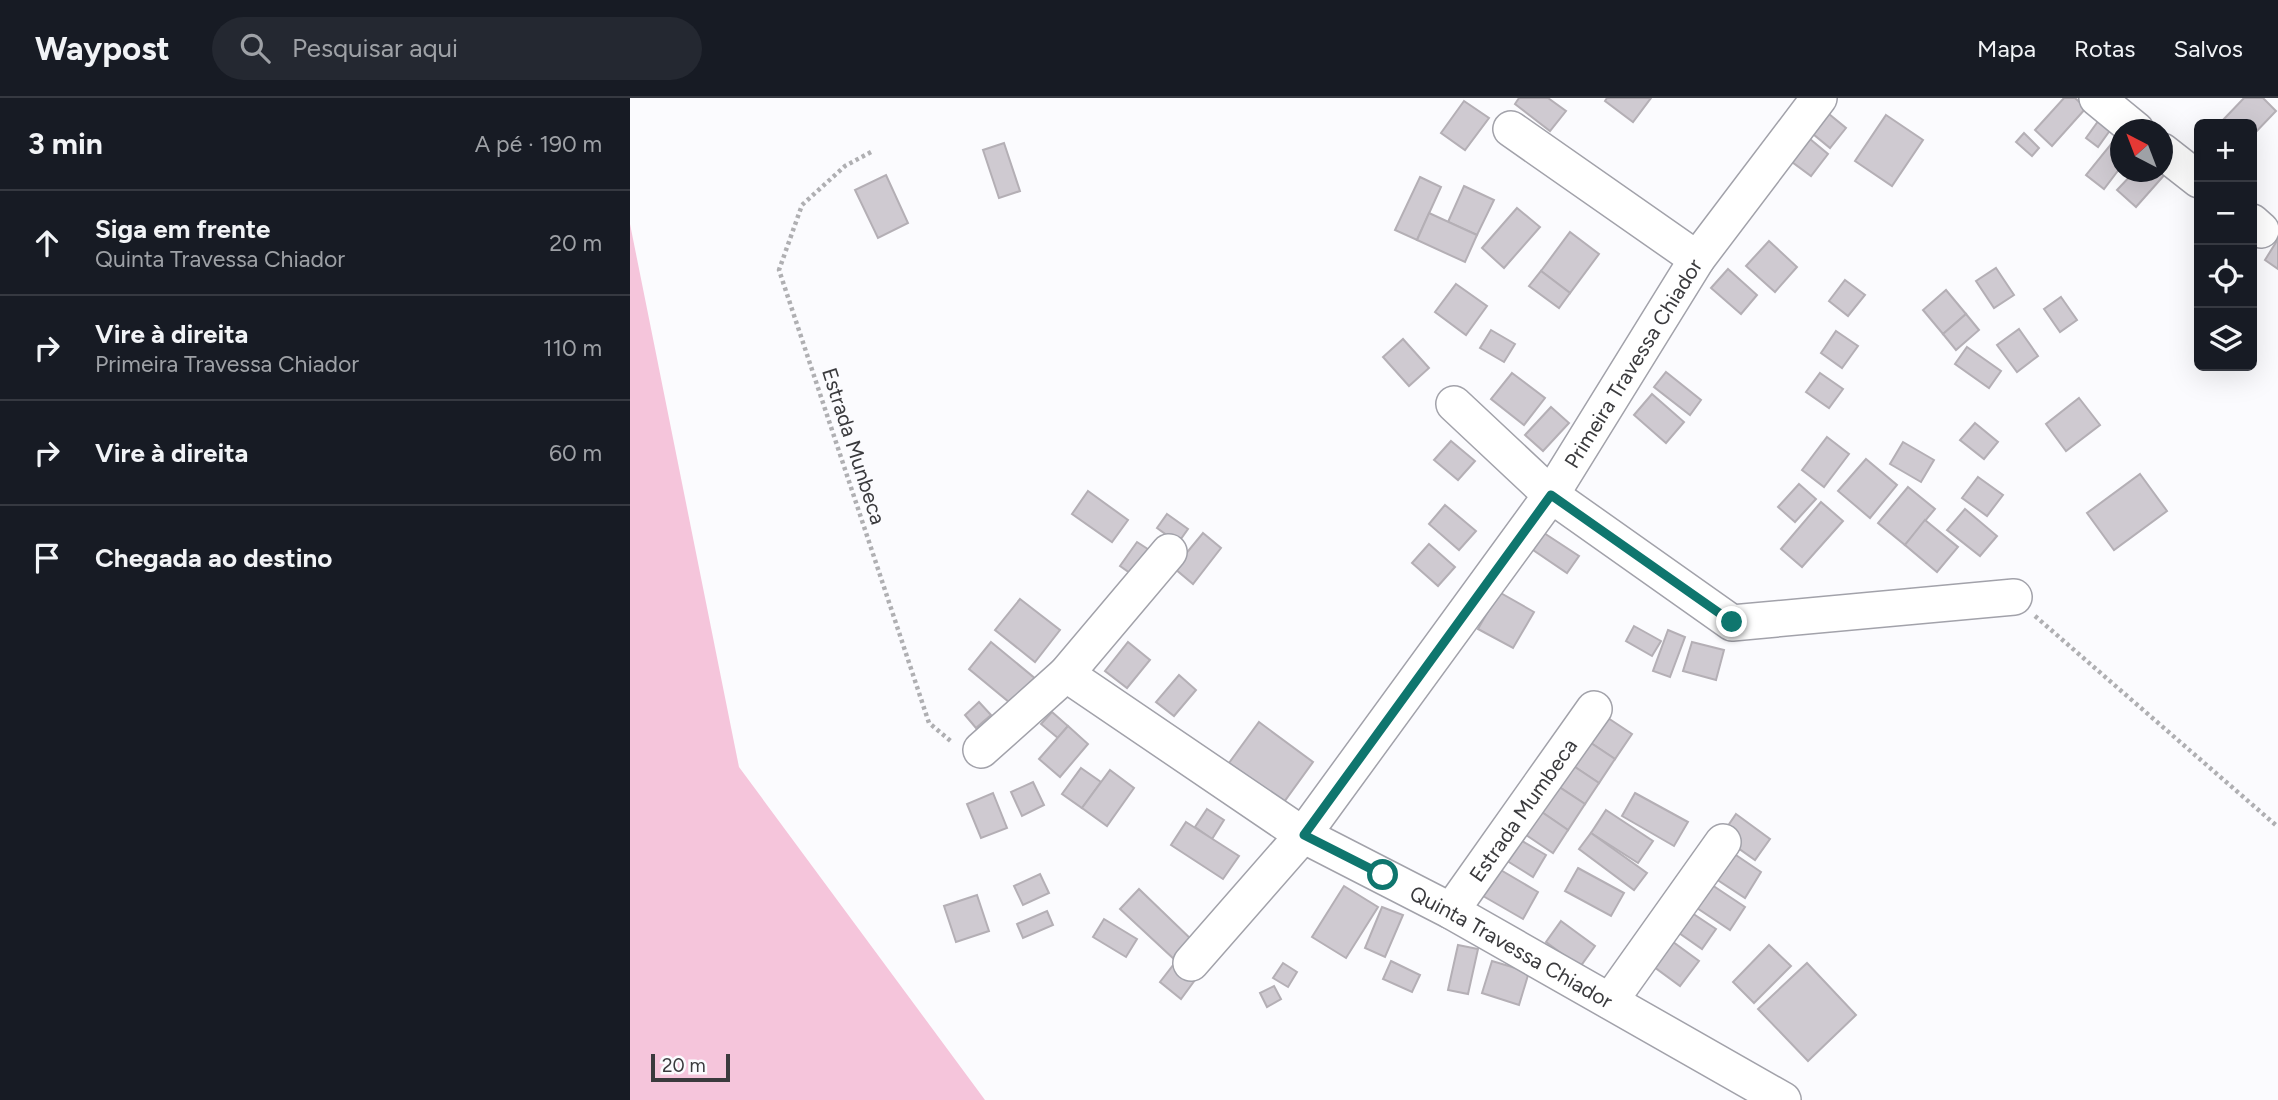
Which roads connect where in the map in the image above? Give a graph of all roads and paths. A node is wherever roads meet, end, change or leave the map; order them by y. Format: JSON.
{"nodes":[{"id":1,"x":1819,"y":98,"type":"edge"},
{"id":2,"x":2097,"y":98,"type":"edge"},
{"id":3,"x":2123,"y":119,"type":"edge"},
{"id":4,"x":1511,"y":129,"type":"dead end"},
{"id":5,"x":871,"y":152,"type":"dead end"},
{"id":6,"x":2173,"y":159,"type":"edge"},
{"id":7,"x":2194,"y":176,"type":"edge"},
{"id":8,"x":1697,"y":259,"type":"junction"},
{"id":9,"x":1454,"y":404,"type":"dead end"},
{"id":10,"x":1551,"y":495,"type":"junction"},
{"id":11,"x":1169,"y":552,"type":"dead end"},
{"id":12,"x":2014,"y":597,"type":"joint"},
{"id":13,"x":1066,"y":674,"type":"junction"},
{"id":14,"x":1594,"y":709,"type":"dead end"},
{"id":15,"x":981,"y":750,"type":"joint"},
{"id":16,"x":2278,"y":827,"type":"edge"},
{"id":17,"x":1304,"y":835,"type":"junction"},
{"id":18,"x":1723,"y":842,"type":"dead end"},
{"id":19,"x":1451,"y":912,"type":"junction"},
{"id":20,"x":1191,"y":963,"type":"dead end"},
{"id":21,"x":1610,"y":1001,"type":"junction"},
{"id":22,"x":1783,"y":1100,"type":"edge"}],
"edges":[{"from":1,"to":8,"type":"street","name":"Primeira Travessa Chiador"},
{"from":2,"to":3,"type":"street"},
{"from":4,"to":8,"type":"street"},
{"from":5,"to":15,"type":"path","name":"Estrada Munbeca"},
{"from":6,"to":7,"type":"street"},
{"from":8,"to":10,"type":"street","name":"Primeira Travessa Chiador"},
{"from":9,"to":10,"type":"street"},
{"from":10,"to":12,"type":"street"},
{"from":10,"to":17,"type":"street","name":"Primeira Travessa Chiador"},
{"from":11,"to":13,"type":"street"},
{"from":12,"to":16,"type":"path"},
{"from":13,"to":15,"type":"street"},
{"from":13,"to":17,"type":"street","name":"Quinta Travessa Chiador"},
{"from":14,"to":19,"type":"street","name":"Estrada Mumbeca"},
{"from":17,"to":19,"type":"street","name":"Quinta Travessa Chiador"},
{"from":17,"to":20,"type":"street","name":"Primeira Travessa Chiador"},
{"from":18,"to":21,"type":"street"},
{"from":19,"to":21,"type":"street","name":"Quinta Travessa Chiador"},
{"from":21,"to":22,"type":"street","name":"Quinta Travessa Chiador"}]}
